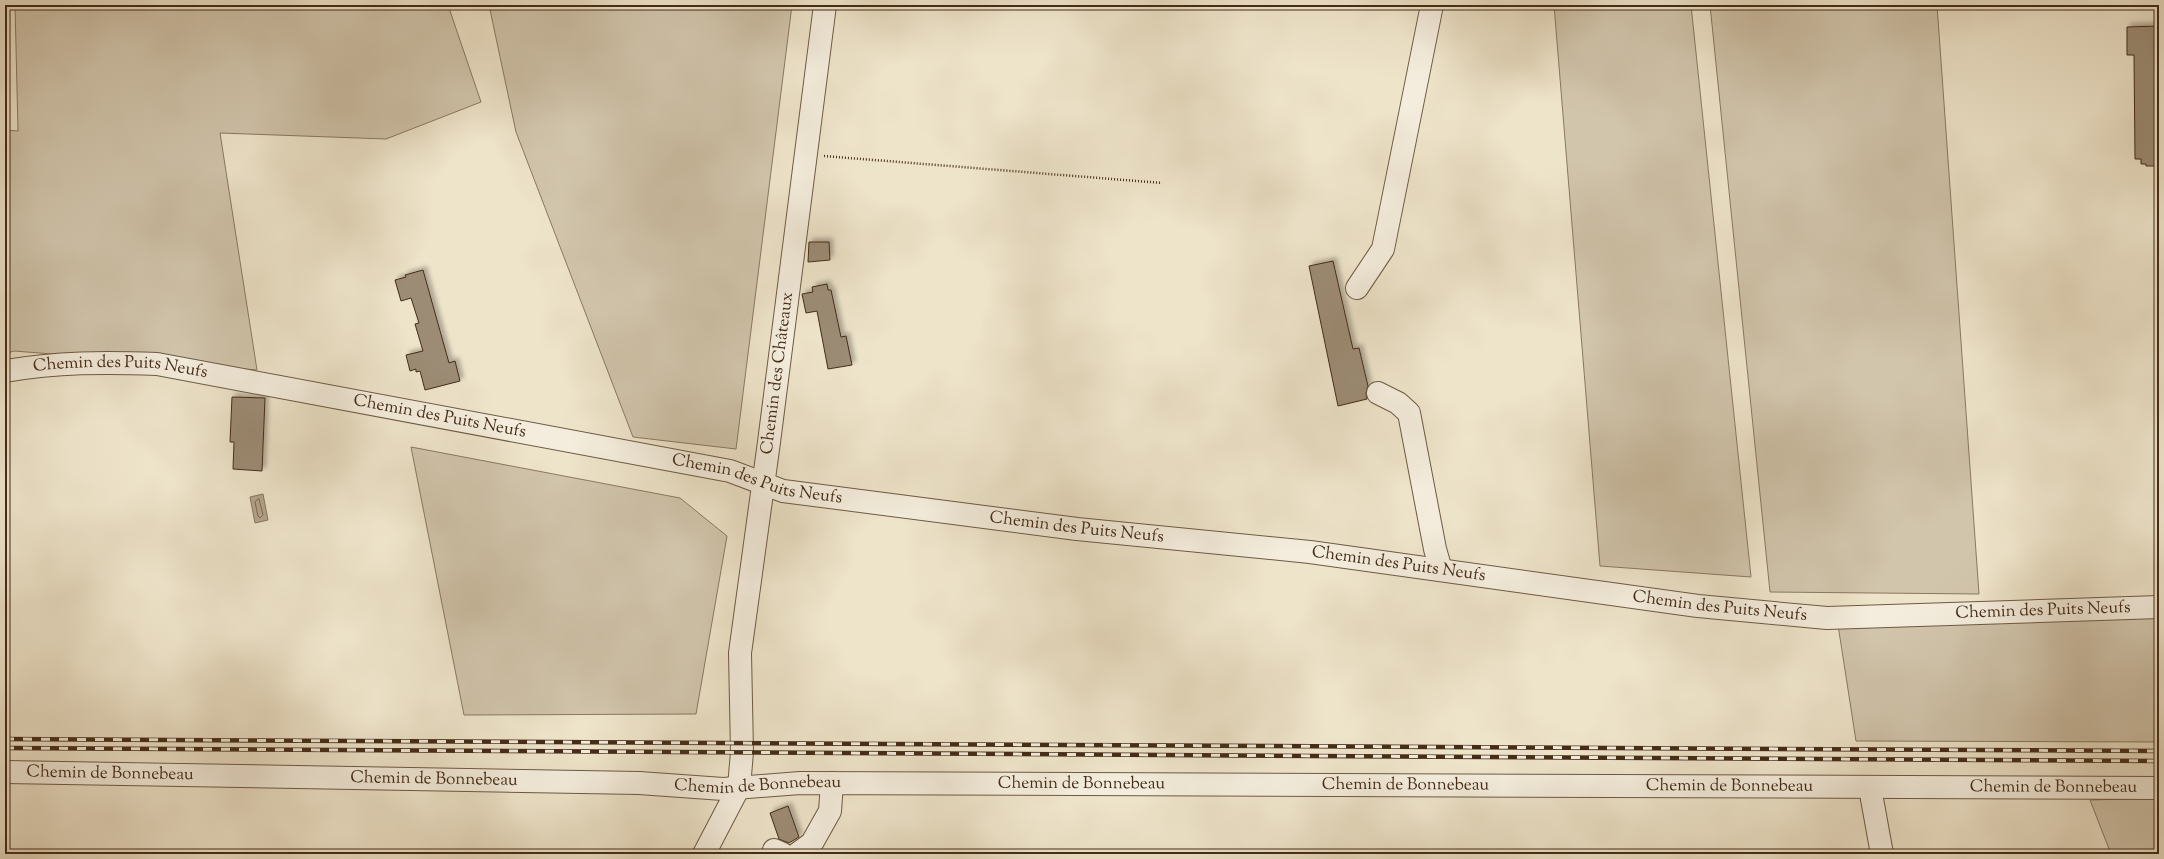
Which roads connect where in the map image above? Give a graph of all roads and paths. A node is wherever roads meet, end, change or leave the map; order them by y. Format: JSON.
{"nodes":[{"id":1,"x":825,"y":5,"type":"edge"},
{"id":2,"x":1432,"y":5,"type":"edge"},
{"id":3,"x":806,"y":155,"type":"junction"},
{"id":4,"x":1162,"y":183,"type":"dead end"},
{"id":5,"x":1357,"y":288,"type":"dead end"},
{"id":6,"x":5,"y":371,"type":"edge"},
{"id":7,"x":1378,"y":393,"type":"dead end"},
{"id":8,"x":762,"y":484,"type":"junction"},
{"id":9,"x":1441,"y":570,"type":"junction"},
{"id":10,"x":2159,"y":607,"type":"edge"},
{"id":11,"x":5,"y":772,"type":"edge"},
{"id":12,"x":832,"y":783,"type":"junction"},
{"id":13,"x":739,"y":787,"type":"junction"},
{"id":14,"x":1870,"y":788,"type":"junction"},
{"id":15,"x":2159,"y":788,"type":"edge"},
{"id":16,"x":704,"y":854,"type":"edge"},
{"id":17,"x":797,"y":854,"type":"edge"},
{"id":18,"x":1882,"y":854,"type":"edge"}],
"edges":[{"from":1,"to":3,"type":"street","name":"Chemin des Châteaux"},
{"from":2,"to":5,"type":"street"},
{"from":3,"to":4,"type":"path"},
{"from":3,"to":8,"type":"street","name":"Chemin des Châteaux"},
{"from":6,"to":8,"type":"street","name":"Chemin des Puits Neufs"},
{"from":7,"to":9,"type":"street"},
{"from":8,"to":9,"type":"street","name":"Chemin des Puits Neufs"},
{"from":8,"to":13,"type":"street","name":"Chemin des Châteaux"},
{"from":9,"to":10,"type":"street","name":"Chemin des Puits Neufs"},
{"from":11,"to":13,"type":"street","name":"Chemin de Bonnebeau"},
{"from":12,"to":13,"type":"street","name":"Chemin de Bonnebeau"},
{"from":12,"to":14,"type":"street","name":"Chemin de Bonnebeau"},
{"from":12,"to":17,"type":"street"},
{"from":13,"to":16,"type":"street","name":"Chemin des Châteaux"},
{"from":14,"to":15,"type":"street","name":"Chemin de Bonnebeau"},
{"from":14,"to":18,"type":"street"}]}
